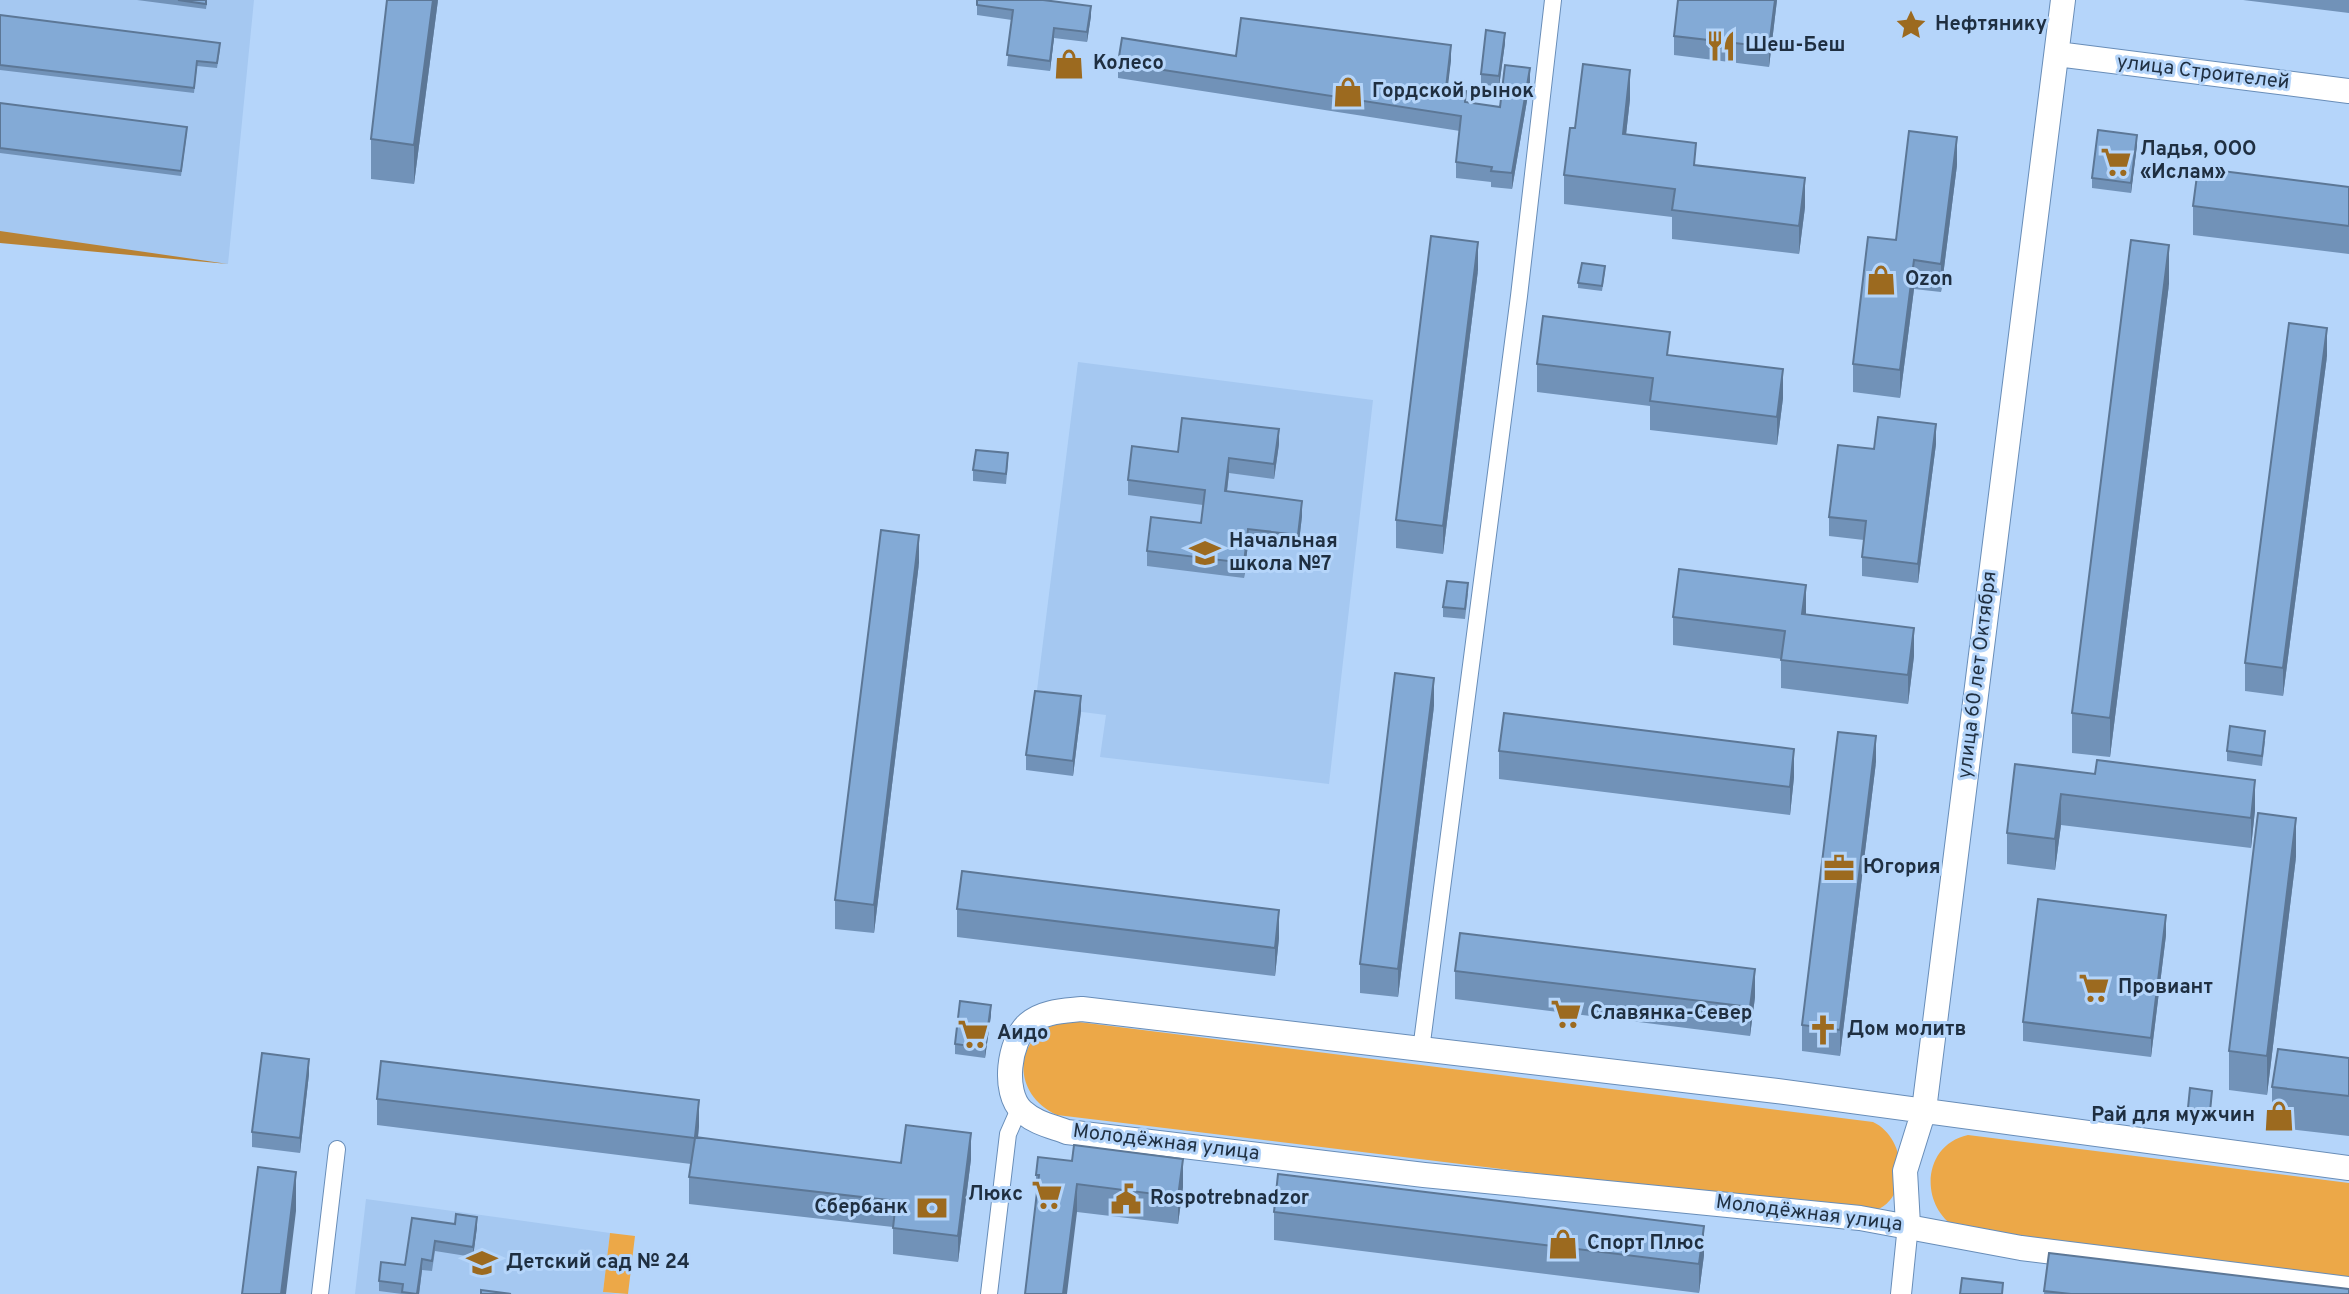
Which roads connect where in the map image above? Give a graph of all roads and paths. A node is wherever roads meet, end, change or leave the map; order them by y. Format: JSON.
{"nodes":[{"id":1,"x":1553,"y":0,"type":"edge"},
{"id":2,"x":2063,"y":0,"type":"edge"},
{"id":3,"x":2057,"y":54,"type":"junction"},
{"id":4,"x":2349,"y":91,"type":"edge"},
{"id":5,"x":1421,"y":1050,"type":"junction"},
{"id":6,"x":1019,"y":1109,"type":"junction"},
{"id":7,"x":1924,"y":1110,"type":"junction"},
{"id":8,"x":337,"y":1149,"type":"dead end"},
{"id":9,"x":2349,"y":1168,"type":"edge"},
{"id":10,"x":1908,"y":1225,"type":"junction"},
{"id":11,"x":2349,"y":1289,"type":"edge"},
{"id":12,"x":320,"y":1294,"type":"edge"},
{"id":13,"x":989,"y":1294,"type":"edge"},
{"id":14,"x":1901,"y":1294,"type":"edge"}],
"edges":[{"from":1,"to":5,"type":"street"},
{"from":2,"to":3,"type":"main road","name":"улица 60 лет Октября"},
{"from":3,"to":4,"type":"main road","name":"улица Строителей"},
{"from":3,"to":7,"type":"main road","name":"улица 60 лет Октября"},
{"from":5,"to":6,"type":"main road"},
{"from":5,"to":7,"type":"main road"},
{"from":6,"to":10,"type":"main road","name":"Молодёжная улица"},
{"from":6,"to":13,"type":"street"},
{"from":7,"to":9,"type":"main road"},
{"from":7,"to":10,"type":"main road","name":"улица 60 лет Октября"},
{"from":8,"to":12,"type":"street"},
{"from":10,"to":11,"type":"main road","name":"Молодёжная улица"},
{"from":10,"to":14,"type":"street","name":"улица 60 лет Октября"}]}
